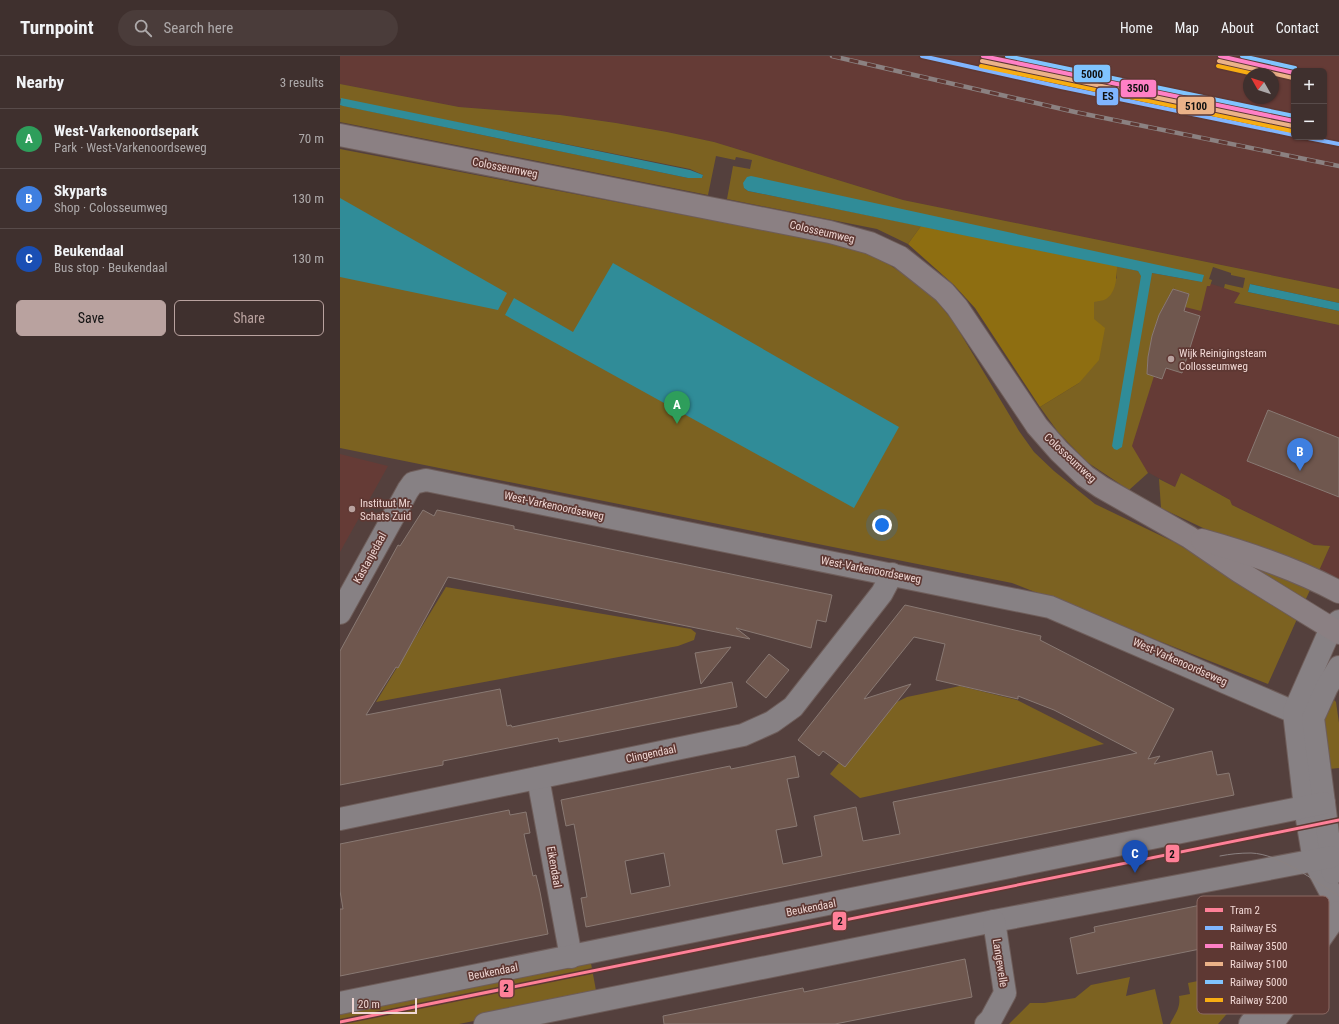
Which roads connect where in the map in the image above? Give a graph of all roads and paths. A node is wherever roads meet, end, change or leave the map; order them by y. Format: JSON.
{"nodes":[{"id":1,"x":340,"y":135,"type":"edge"},
{"id":2,"x":413,"y":484,"type":"joint"},
{"id":3,"x":1189,"y":536,"type":"junction"},
{"id":4,"x":892,"y":574,"type":"junction"},
{"id":5,"x":1339,"y":592,"type":"edge"},
{"id":6,"x":340,"y":613,"type":"edge"},
{"id":7,"x":1336,"y":627,"type":"edge"},
{"id":8,"x":1339,"y":667,"type":"edge"},
{"id":9,"x":1304,"y":715,"type":"junction"},
{"id":10,"x":538,"y":778,"type":"junction"},
{"id":11,"x":1314,"y":805,"type":"junction"},
{"id":12,"x":340,"y":819,"type":"edge"},
{"id":13,"x":1322,"y":859,"type":"junction"},
{"id":14,"x":1339,"y":903,"type":"edge"},
{"id":15,"x":1339,"y":908,"type":"edge"},
{"id":16,"x":1339,"y":912,"type":"edge"},
{"id":17,"x":994,"y":921,"type":"junction"},
{"id":18,"x":1329,"y":926,"type":"edge"},
{"id":19,"x":1339,"y":934,"type":"edge"},
{"id":20,"x":1329,"y":947,"type":"edge"},
{"id":21,"x":571,"y":957,"type":"junction"},
{"id":22,"x":340,"y":1004,"type":"edge"},
{"id":23,"x":1259,"y":1014,"type":"edge"},
{"id":24,"x":1279,"y":1014,"type":"edge"},
{"id":25,"x":485,"y":1024,"type":"edge"},
{"id":26,"x":986,"y":1024,"type":"edge"},
{"id":27,"x":1250,"y":1024,"type":"edge"},
{"id":28,"x":1272,"y":1024,"type":"edge"}],
"edges":[{"from":1,"to":3,"type":"main road","name":"Colosseumweg"},
{"from":2,"to":4,"type":"street","name":"West-Varkenoordseweg"},
{"from":2,"to":6,"type":"street","name":"Kastanjedaal"},
{"from":3,"to":5,"type":"main road","name":"Colosseumweg"},
{"from":3,"to":7,"type":"main road","name":"Colosseumweg"},
{"from":4,"to":9,"type":"street","name":"West-Varkenoordseweg"},
{"from":4,"to":10,"type":"street","name":"Clingendaal"},
{"from":7,"to":9,"type":"street"},
{"from":8,"to":9,"type":"street"},
{"from":9,"to":11,"type":"street"},
{"from":10,"to":12,"type":"street","name":"Clingendaal"},
{"from":10,"to":21,"type":"street","name":"Eikendaal"},
{"from":11,"to":13,"type":"street"},
{"from":11,"to":21,"type":"street","name":"Beukendaal"},
{"from":13,"to":14,"type":"street"},
{"from":13,"to":15,"type":"street"},
{"from":13,"to":17,"type":"street"},
{"from":16,"to":18,"type":"street"},
{"from":17,"to":25,"type":"street"},
{"from":17,"to":26,"type":"street","name":"Langewelle"},
{"from":19,"to":20,"type":"street"},
{"from":21,"to":22,"type":"street","name":"Beukendaal"},
{"from":23,"to":27,"type":"street"},
{"from":24,"to":28,"type":"street"}]}
